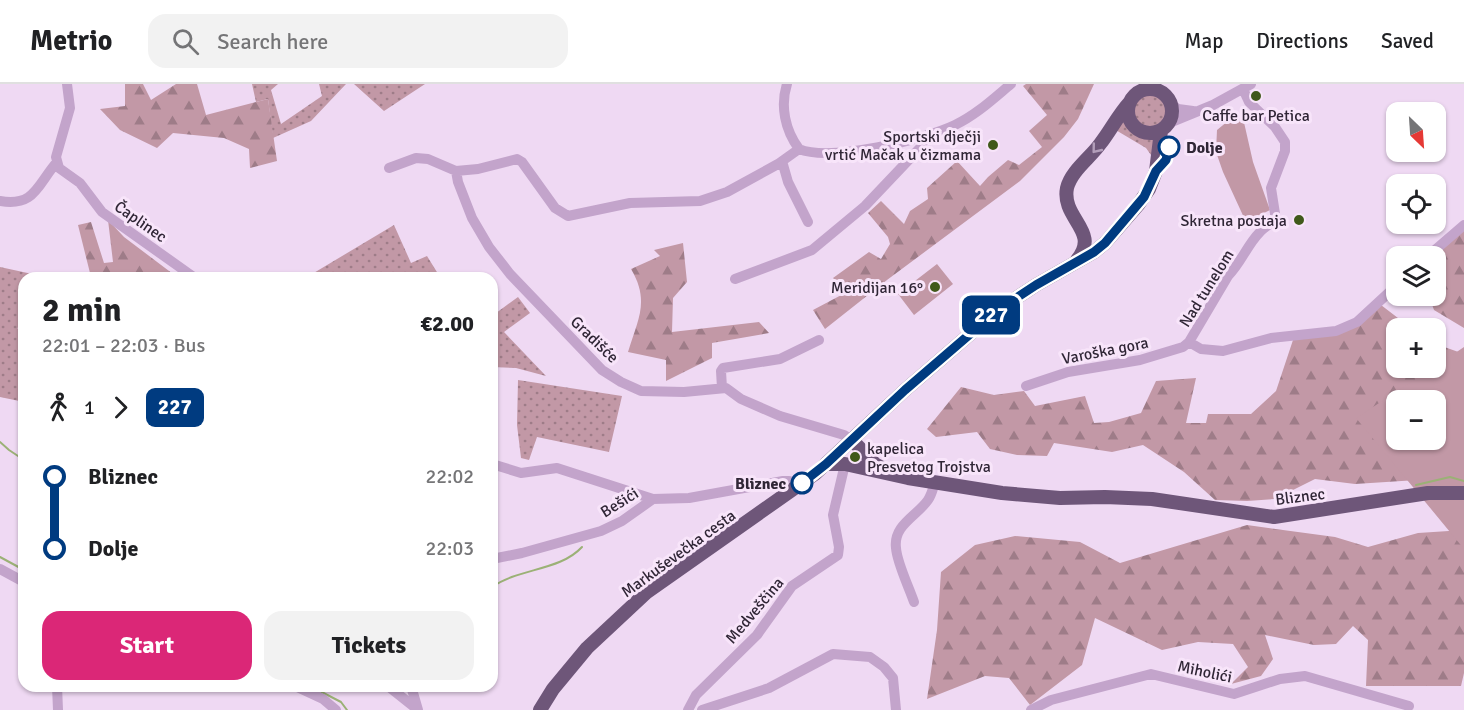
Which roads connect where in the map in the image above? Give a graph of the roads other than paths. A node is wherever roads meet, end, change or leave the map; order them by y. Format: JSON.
{"nodes":[{"id":1,"x":67,"y":84,"type":"edge"},
{"id":2,"x":787,"y":84,"type":"edge"},
{"id":3,"x":1011,"y":84,"type":"edge"},
{"id":4,"x":1247,"y":86,"type":"edge"},
{"id":5,"x":1149,"y":87,"type":"edge"},
{"id":6,"x":1168,"y":95,"type":"edge"},
{"id":7,"x":1130,"y":102,"type":"junction"},
{"id":8,"x":1200,"y":110,"type":"junction"},
{"id":9,"x":1165,"y":127,"type":"junction"},
{"id":10,"x":927,"y":135,"type":"junction"},
{"id":11,"x":799,"y":149,"type":"junction"},
{"id":12,"x":782,"y":161,"type":"junction"},
{"id":13,"x":57,"y":162,"type":"junction"},
{"id":14,"x":389,"y":168,"type":"dead end"},
{"id":15,"x":456,"y":171,"type":"junction"},
{"id":16,"x":0,"y":201,"type":"edge"},
{"id":17,"x":808,"y":222,"type":"dead end"},
{"id":18,"x":1464,"y":225,"type":"edge"},
{"id":19,"x":1084,"y":234,"type":"junction"},
{"id":20,"x":1105,"y":243,"type":"junction"},
{"id":21,"x":1440,"y":246,"type":"edge"},
{"id":22,"x":1076,"y":262,"type":"junction"},
{"id":23,"x":187,"y":272,"type":"edge"},
{"id":24,"x":735,"y":279,"type":"dead end"},
{"id":25,"x":1386,"y":295,"type":"edge"},
{"id":26,"x":819,"y":340,"type":"dead end"},
{"id":27,"x":1190,"y":342,"type":"junction"},
{"id":28,"x":1026,"y":386,"type":"dead end"},
{"id":29,"x":722,"y":387,"type":"junction"},
{"id":30,"x":852,"y":440,"type":"junction"},
{"id":31,"x":826,"y":464,"type":"junction"},
{"id":32,"x":845,"y":464,"type":"junction"},
{"id":33,"x":498,"y":466,"type":"edge"},
{"id":34,"x":890,"y":473,"type":"junction"},
{"id":35,"x":935,"y":482,"type":"junction"},
{"id":36,"x":799,"y":485,"type":"junction"},
{"id":37,"x":1464,"y":493,"type":"edge"},
{"id":38,"x":653,"y":498,"type":"junction"},
{"id":39,"x":498,"y":558,"type":"edge"},
{"id":40,"x":0,"y":569,"type":"edge"},
{"id":41,"x":18,"y":579,"type":"edge"},
{"id":42,"x":915,"y":602,"type":"dead end"},
{"id":43,"x":57,"y":692,"type":"edge"},
{"id":44,"x":308,"y":692,"type":"edge"},
{"id":45,"x":396,"y":692,"type":"edge"},
{"id":46,"x":413,"y":692,"type":"edge"},
{"id":47,"x":1409,"y":706,"type":"dead end"},
{"id":48,"x":58,"y":710,"type":"edge"},
{"id":49,"x":336,"y":710,"type":"edge"},
{"id":50,"x":418,"y":710,"type":"edge"},
{"id":51,"x":540,"y":710,"type":"edge"},
{"id":52,"x":688,"y":710,"type":"edge"},
{"id":53,"x":702,"y":710,"type":"edge"},
{"id":54,"x":896,"y":710,"type":"edge"},
{"id":55,"x":1031,"y":710,"type":"edge"}],
"edges":[{"from":1,"to":13,"type":"street"},
{"from":2,"to":11,"type":"street"},
{"from":3,"to":10,"type":"street"},
{"from":4,"to":8,"type":"street"},
{"from":4,"to":27,"type":"street","name":"Nad tunelom"},
{"from":5,"to":6,"type":"main road"},
{"from":5,"to":7,"type":"main road"},
{"from":6,"to":8,"type":"street"},
{"from":6,"to":9,"type":"main road"},
{"from":7,"to":9,"type":"main road"},
{"from":7,"to":19,"type":"main road","one_way":true},
{"from":8,"to":9,"type":"street"},
{"from":9,"to":20,"type":"main road","name":"Markuševečka cesta"},
{"from":10,"to":11,"type":"street"},
{"from":10,"to":24,"type":"street"},
{"from":11,"to":12,"type":"street"},
{"from":12,"to":15,"type":"street"},
{"from":12,"to":17,"type":"street"},
{"from":13,"to":16,"type":"street"},
{"from":13,"to":23,"type":"street","name":"Čaplinec"},
{"from":14,"to":15,"type":"street"},
{"from":15,"to":29,"type":"street","name":"Gradišće"},
{"from":18,"to":21,"type":"street"},
{"from":19,"to":20,"type":"main road"},
{"from":19,"to":22,"type":"main road"},
{"from":20,"to":22,"type":"main road","name":"Markuševečka cesta"},
{"from":22,"to":30,"type":"main road","name":"Markuševečka cesta"},
{"from":25,"to":27,"type":"street","name":"Nad tunelom"},
{"from":26,"to":29,"type":"street"},
{"from":27,"to":28,"type":"street","name":"Varoška gora"},
{"from":29,"to":30,"type":"street"},
{"from":30,"to":31,"type":"main road","name":"Markuševečka cesta"},
{"from":30,"to":34,"type":"main road","name":"Bliznec"},
{"from":31,"to":32,"type":"main road","name":"Bliznec"},
{"from":31,"to":36,"type":"main road","name":"Markuševečka cesta"},
{"from":32,"to":34,"type":"main road","name":"Bliznec"},
{"from":32,"to":52,"type":"street","name":"Medveščina"},
{"from":33,"to":38,"type":"street"},
{"from":34,"to":35,"type":"main road","name":"Bliznec"},
{"from":35,"to":37,"type":"main road","name":"Bliznec"},
{"from":35,"to":42,"type":"street"},
{"from":36,"to":38,"type":"street","name":"Bešići"},
{"from":36,"to":51,"type":"main road","name":"Markuševečka cesta"},
{"from":38,"to":39,"type":"street","name":"Bešići"},
{"from":40,"to":41,"type":"street"},
{"from":43,"to":48,"type":"street"},
{"from":44,"to":49,"type":"street"},
{"from":45,"to":50,"type":"street"},
{"from":46,"to":50,"type":"street"},
{"from":47,"to":55,"type":"street","name":"Miholići"},
{"from":53,"to":54,"type":"street"}]}
